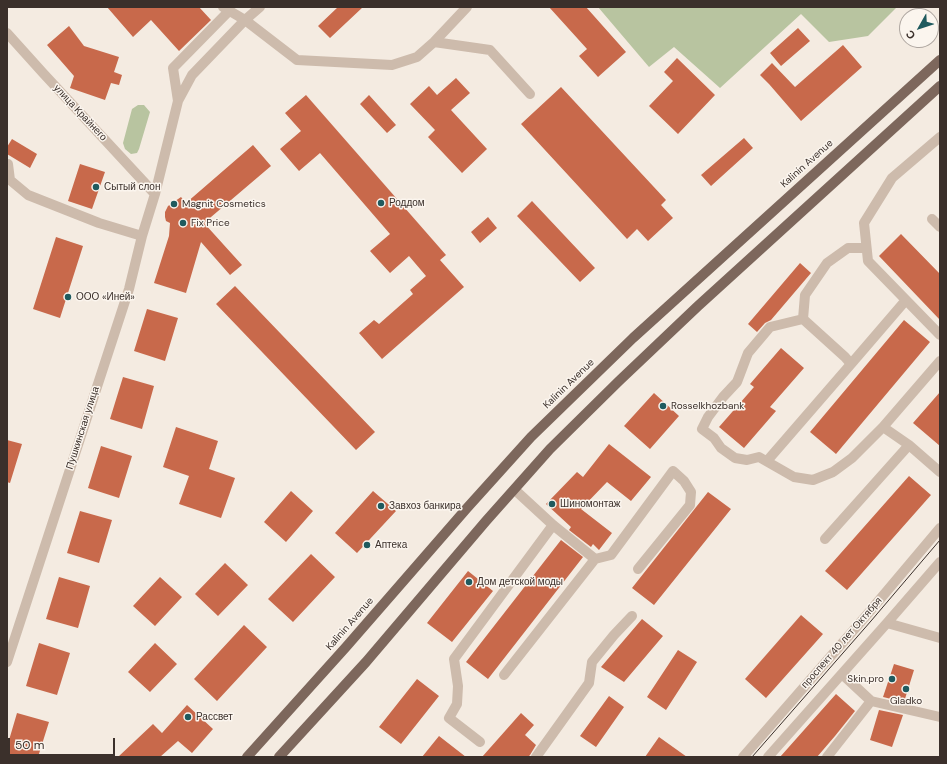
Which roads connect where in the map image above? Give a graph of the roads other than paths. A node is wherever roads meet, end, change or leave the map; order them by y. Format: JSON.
{"nodes":[{"id":1,"x":260,"y":7,"type":"edge"},
{"id":2,"x":467,"y":7,"type":"edge"},
{"id":3,"x":226,"y":9,"type":"edge"},
{"id":4,"x":245,"y":20,"type":"junction"},
{"id":5,"x":7,"y":32,"type":"edge"},
{"id":6,"x":434,"y":42,"type":"junction"},
{"id":7,"x":940,"y":60,"type":"edge"},
{"id":8,"x":940,"y":86,"type":"edge"},
{"id":9,"x":530,"y":94,"type":"dead end"},
{"id":10,"x":178,"y":101,"type":"junction"},
{"id":11,"x":940,"y":137,"type":"edge"},
{"id":12,"x":7,"y":165,"type":"edge"},
{"id":13,"x":155,"y":194,"type":"junction"},
{"id":14,"x":932,"y":219,"type":"dead end"},
{"id":15,"x":940,"y":227,"type":"edge"},
{"id":16,"x":142,"y":236,"type":"junction"},
{"id":17,"x":866,"y":248,"type":"junction"},
{"id":18,"x":906,"y":300,"type":"junction"},
{"id":19,"x":803,"y":319,"type":"junction"},
{"id":20,"x":940,"y":335,"type":"edge"},
{"id":21,"x":940,"y":361,"type":"edge"},
{"id":22,"x":851,"y":364,"type":"junction"},
{"id":23,"x":883,"y":427,"type":"junction"},
{"id":24,"x":909,"y":445,"type":"junction"},
{"id":25,"x":767,"y":461,"type":"junction"},
{"id":26,"x":940,"y":472,"type":"edge"},
{"id":27,"x":515,"y":490,"type":"junction"},
{"id":28,"x":553,"y":525,"type":"junction"},
{"id":29,"x":940,"y":528,"type":"edge"},
{"id":30,"x":825,"y":539,"type":"dead end"},
{"id":31,"x":595,"y":559,"type":"junction"},
{"id":32,"x":940,"y":562,"type":"edge"},
{"id":33,"x":638,"y":569,"type":"dead end"},
{"id":34,"x":632,"y":616,"type":"dead end"},
{"id":35,"x":887,"y":623,"type":"junction"},
{"id":36,"x":940,"y":638,"type":"edge"},
{"id":37,"x":9,"y":649,"type":"edge"},
{"id":38,"x":7,"y":662,"type":"edge"},
{"id":39,"x":842,"y":674,"type":"junction"},
{"id":40,"x":504,"y":675,"type":"dead end"},
{"id":41,"x":872,"y":701,"type":"junction"},
{"id":42,"x":940,"y":717,"type":"edge"},
{"id":43,"x":480,"y":742,"type":"dead end"},
{"id":44,"x":248,"y":757,"type":"edge"},
{"id":45,"x":279,"y":757,"type":"edge"},
{"id":46,"x":536,"y":757,"type":"edge"},
{"id":47,"x":743,"y":757,"type":"edge"},
{"id":48,"x":768,"y":757,"type":"edge"},
{"id":49,"x":827,"y":757,"type":"edge"}],
"edges":[{"from":1,"to":4,"type":"street"},
{"from":2,"to":6,"type":"street"},
{"from":3,"to":4,"type":"street"},
{"from":3,"to":10,"type":"street"},
{"from":4,"to":6,"type":"street"},
{"from":4,"to":10,"type":"street"},
{"from":5,"to":13,"type":"street","name":"улица Крайнего"},
{"from":6,"to":9,"type":"street"},
{"from":7,"to":44,"type":"main road","name":"Kalinin Avenue"},
{"from":8,"to":27,"type":"main road"},
{"from":10,"to":13,"type":"street","name":"Пушкинская улица"},
{"from":11,"to":17,"type":"street"},
{"from":12,"to":16,"type":"street"},
{"from":13,"to":16,"type":"street","name":"Пушкинская улица"},
{"from":14,"to":15,"type":"street"},
{"from":16,"to":37,"type":"street","name":"Пушкинская улица"},
{"from":17,"to":18,"type":"street"},
{"from":17,"to":19,"type":"street"},
{"from":18,"to":20,"type":"street"},
{"from":18,"to":22,"type":"street"},
{"from":19,"to":22,"type":"street"},
{"from":19,"to":25,"type":"street"},
{"from":21,"to":23,"type":"street"},
{"from":22,"to":25,"type":"street"},
{"from":23,"to":24,"type":"street"},
{"from":23,"to":25,"type":"street"},
{"from":24,"to":26,"type":"street"},
{"from":24,"to":30,"type":"street"},
{"from":27,"to":28,"type":"street"},
{"from":27,"to":45,"type":"main road"},
{"from":28,"to":31,"type":"street"},
{"from":28,"to":43,"type":"street"},
{"from":29,"to":47,"type":"street","name":"проспект 40 лет Октября"},
{"from":31,"to":33,"type":"street"},
{"from":31,"to":40,"type":"street"},
{"from":32,"to":35,"type":"street","name":"проспект 40 лет Октября"},
{"from":34,"to":46,"type":"street"},
{"from":35,"to":36,"type":"street"},
{"from":35,"to":39,"type":"street","name":"проспект 40 лет Октября"},
{"from":37,"to":38,"type":"street","name":"Пушкинская улица"},
{"from":39,"to":41,"type":"street"},
{"from":39,"to":48,"type":"street","name":"проспект 40 лет Октября"},
{"from":41,"to":42,"type":"street"},
{"from":41,"to":49,"type":"street"}]}
